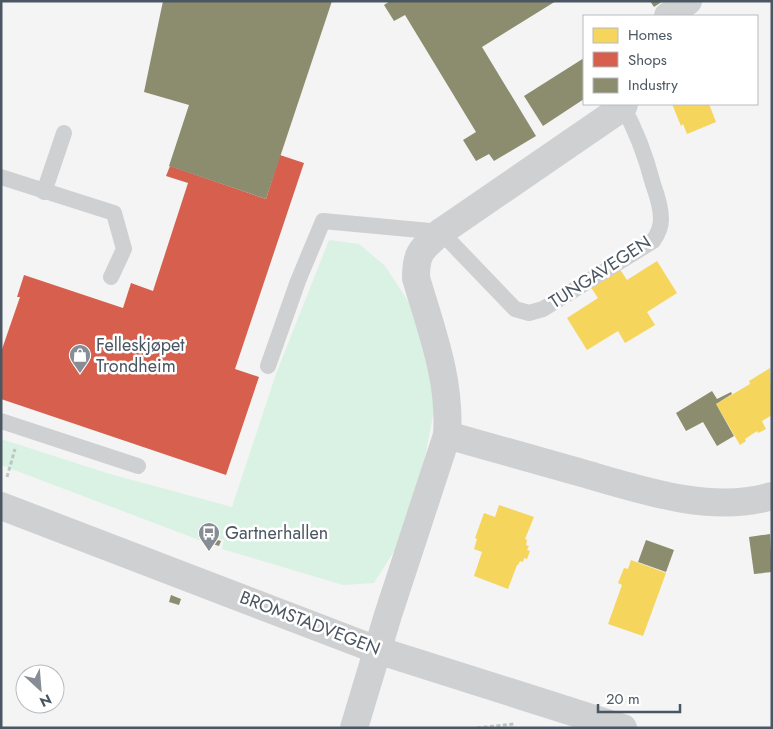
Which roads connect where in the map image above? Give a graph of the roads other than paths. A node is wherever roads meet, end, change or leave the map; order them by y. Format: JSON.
{"nodes":[{"id":1,"x":688,"y":1,"type":"edge"},
{"id":2,"x":669,"y":15,"type":"edge"},
{"id":3,"x":623,"y":106,"type":"edge"},
{"id":4,"x":64,"y":133,"type":"dead end"},
{"id":5,"x":1,"y":177,"type":"edge"},
{"id":6,"x":44,"y":192,"type":"junction"},
{"id":7,"x":441,"y":232,"type":"junction"},
{"id":8,"x":112,"y":277,"type":"dead end"},
{"id":9,"x":268,"y":366,"type":"dead end"},
{"id":10,"x":1,"y":421,"type":"edge"},
{"id":11,"x":447,"y":435,"type":"junction"},
{"id":12,"x":138,"y":466,"type":"dead end"},
{"id":13,"x":772,"y":496,"type":"edge"},
{"id":14,"x":1,"y":506,"type":"edge"},
{"id":15,"x":377,"y":650,"type":"junction"},
{"id":16,"x":354,"y":728,"type":"edge"},
{"id":17,"x":623,"y":728,"type":"edge"}],
"edges":[{"from":1,"to":2,"type":"street"},
{"from":3,"to":7,"type":"street","name":"TUNGAVEGEN"},
{"from":3,"to":7,"type":"lane","name":"TUNGAVEGEN"},
{"from":4,"to":6,"type":"lane"},
{"from":5,"to":6,"type":"lane"},
{"from":6,"to":8,"type":"lane"},
{"from":7,"to":9,"type":"lane"},
{"from":7,"to":11,"type":"street","name":"TUNGAVEGEN"},
{"from":10,"to":12,"type":"lane"},
{"from":11,"to":13,"type":"street"},
{"from":11,"to":15,"type":"street","name":"TUNGAVEGEN"},
{"from":14,"to":15,"type":"street","name":"BROMSTADVEGEN"},
{"from":15,"to":16,"type":"street","name":"TUNGAVEGEN"},
{"from":15,"to":17,"type":"street","name":"BROMSTADVEGEN"}]}
